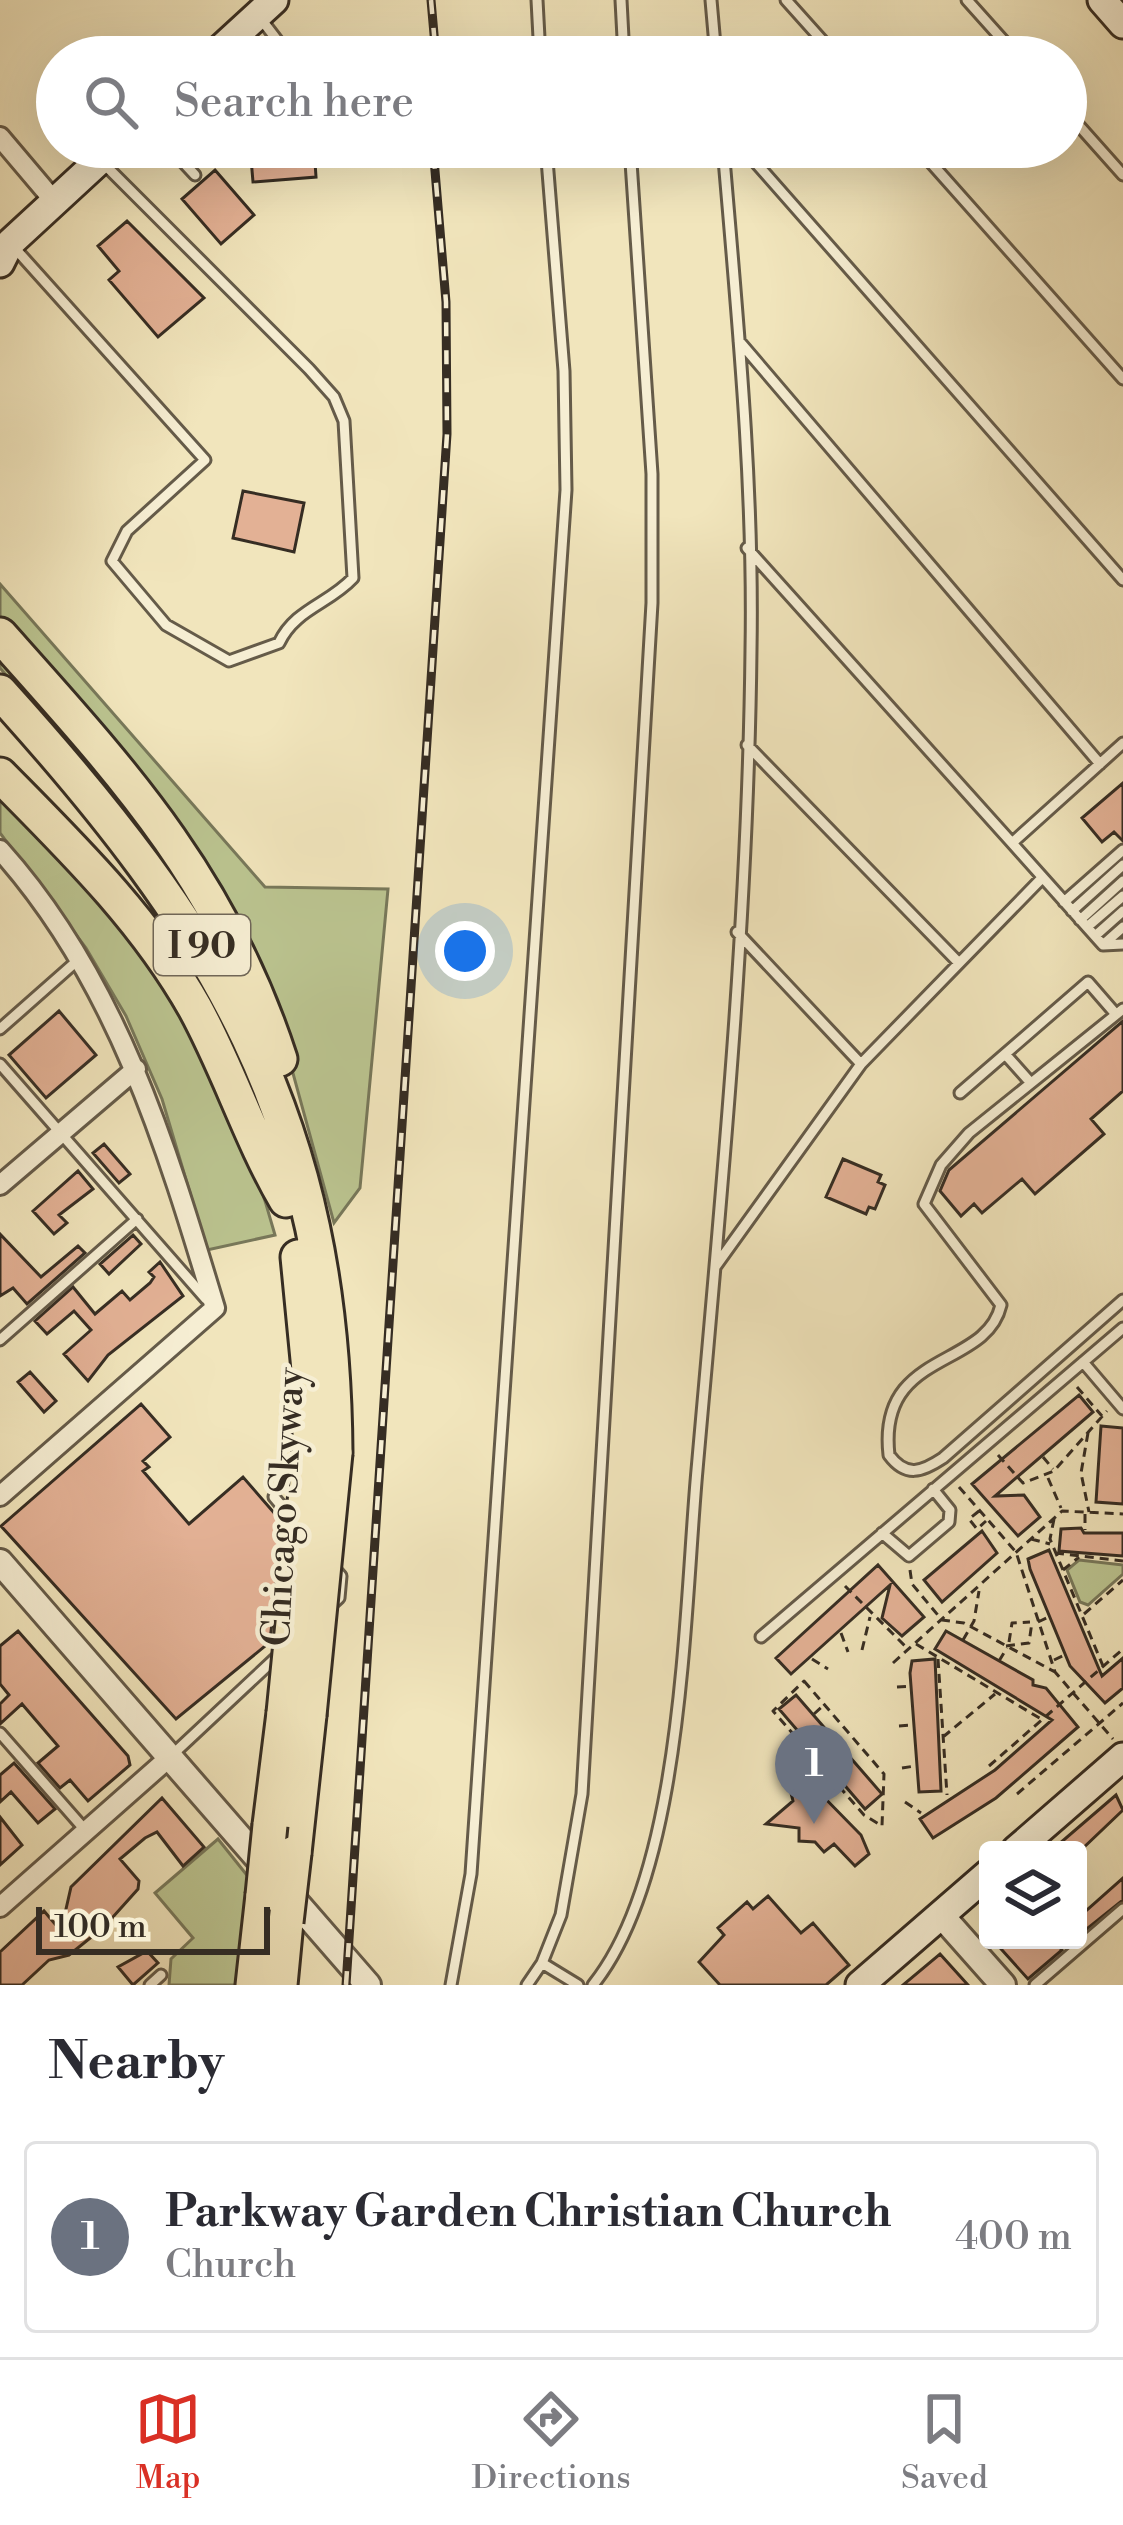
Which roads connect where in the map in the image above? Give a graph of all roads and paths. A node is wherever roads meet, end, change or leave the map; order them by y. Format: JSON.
{"nodes":[{"id":1,"x":537,"y":0,"type":"edge"},
{"id":2,"x":620,"y":0,"type":"edge"},
{"id":3,"x":711,"y":0,"type":"edge"},
{"id":4,"x":787,"y":0,"type":"edge"},
{"id":5,"x":967,"y":0,"type":"edge"},
{"id":6,"x":1102,"y":0,"type":"edge"},
{"id":7,"x":266,"y":7,"type":"edge"},
{"id":8,"x":1123,"y":24,"type":"edge"},
{"id":9,"x":235,"y":36,"type":"edge"},
{"id":10,"x":280,"y":36,"type":"edge"},
{"id":11,"x":539,"y":36,"type":"edge"},
{"id":12,"x":623,"y":36,"type":"edge"},
{"id":13,"x":714,"y":36,"type":"edge"},
{"id":14,"x":819,"y":36,"type":"edge"},
{"id":15,"x":999,"y":36,"type":"edge"},
{"id":16,"x":1087,"y":135,"type":"edge"},
{"id":17,"x":0,"y":137,"type":"edge"},
{"id":18,"x":91,"y":168,"type":"edge"},
{"id":19,"x":121,"y":168,"type":"edge"},
{"id":20,"x":188,"y":168,"type":"edge"},
{"id":21,"x":548,"y":168,"type":"edge"},
{"id":22,"x":631,"y":168,"type":"edge"},
{"id":23,"x":726,"y":168,"type":"edge"},
{"id":24,"x":760,"y":168,"type":"edge"},
{"id":25,"x":936,"y":168,"type":"edge"},
{"id":26,"x":195,"y":175,"type":"dead end"},
{"id":27,"x":1123,"y":175,"type":"edge"},
{"id":28,"x":55,"y":202,"type":"junction"},
{"id":29,"x":3,"y":251,"type":"edge"},
{"id":30,"x":739,"y":341,"type":"junction"},
{"id":31,"x":1123,"y":379,"type":"edge"},
{"id":32,"x":747,"y":548,"type":"junction"},
{"id":33,"x":1123,"y":580,"type":"edge"},
{"id":34,"x":0,"y":634,"type":"edge"},
{"id":35,"x":1,"y":701,"type":"edge"},
{"id":36,"x":1123,"y":743,"type":"edge"},
{"id":37,"x":747,"y":745,"type":"junction"},
{"id":38,"x":1100,"y":764,"type":"junction"},
{"id":39,"x":0,"y":776,"type":"edge"},
{"id":40,"x":1012,"y":844,"type":"junction"},
{"id":41,"x":1123,"y":850,"type":"edge"},
{"id":42,"x":3,"y":860,"type":"edge"},
{"id":43,"x":1123,"y":865,"type":"edge"},
{"id":44,"x":1042,"y":878,"type":"junction"},
{"id":45,"x":1123,"y":881,"type":"edge"},
{"id":46,"x":1123,"y":896,"type":"edge"},
{"id":47,"x":1123,"y":911,"type":"edge"},
{"id":48,"x":1083,"y":924,"type":"junction"},
{"id":49,"x":1123,"y":927,"type":"edge"},
{"id":50,"x":737,"y":932,"type":"junction"},
{"id":51,"x":1122,"y":943,"type":"edge"},
{"id":52,"x":78,"y":960,"type":"junction"},
{"id":53,"x":959,"y":963,"type":"junction"},
{"id":54,"x":1118,"y":1011,"type":"edge"},
{"id":55,"x":0,"y":1029,"type":"edge"},
{"id":56,"x":1005,"y":1054,"type":"junction"},
{"id":57,"x":0,"y":1064,"type":"edge"},
{"id":58,"x":861,"y":1064,"type":"junction"},
{"id":59,"x":136,"y":1069,"type":"junction"},
{"id":60,"x":1030,"y":1082,"type":"junction"},
{"id":61,"x":960,"y":1093,"type":"dead end"},
{"id":62,"x":61,"y":1133,"type":"junction"},
{"id":63,"x":0,"y":1185,"type":"edge"},
{"id":64,"x":286,"y":1199,"type":"junction"},
{"id":65,"x":136,"y":1219,"type":"junction"},
{"id":66,"x":318,"y":1242,"type":"junction"},
{"id":67,"x":715,"y":1267,"type":"junction"},
{"id":68,"x":1123,"y":1300,"type":"edge"},
{"id":69,"x":215,"y":1308,"type":"junction"},
{"id":70,"x":1123,"y":1328,"type":"edge"},
{"id":71,"x":0,"y":1340,"type":"edge"},
{"id":72,"x":1083,"y":1362,"type":"junction"},
{"id":73,"x":1076,"y":1385,"type":"dead end"},
{"id":74,"x":1120,"y":1406,"type":"edge"},
{"id":75,"x":1102,"y":1416,"type":"junction"},
{"id":76,"x":1075,"y":1430,"type":"dead end"},
{"id":77,"x":1088,"y":1431,"type":"junction"},
{"id":78,"x":1082,"y":1440,"type":"junction"},
{"id":79,"x":322,"y":1453,"type":"junction"},
{"id":80,"x":997,"y":1454,"type":"dead end"},
{"id":81,"x":1043,"y":1456,"type":"dead end"},
{"id":82,"x":1054,"y":1471,"type":"junction"},
{"id":83,"x":1047,"y":1477,"type":"junction"},
{"id":84,"x":1022,"y":1483,"type":"junction"},
{"id":85,"x":959,"y":1487,"type":"dead end"},
{"id":86,"x":1016,"y":1487,"type":"dead end"},
{"id":87,"x":933,"y":1489,"type":"junction"},
{"id":88,"x":0,"y":1496,"type":"edge"},
{"id":89,"x":274,"y":1497,"type":"dead end"},
{"id":90,"x":970,"y":1500,"type":"junction"},
{"id":91,"x":964,"y":1505,"type":"dead end"},
{"id":92,"x":979,"y":1511,"type":"junction"},
{"id":93,"x":1062,"y":1511,"type":"junction"},
{"id":94,"x":1087,"y":1512,"type":"junction"},
{"id":95,"x":1123,"y":1514,"type":"edge"},
{"id":96,"x":1055,"y":1517,"type":"junction"},
{"id":97,"x":987,"y":1520,"type":"junction"},
{"id":98,"x":1085,"y":1530,"type":"dead end"},
{"id":99,"x":882,"y":1534,"type":"junction"},
{"id":100,"x":1029,"y":1539,"type":"junction"},
{"id":101,"x":1052,"y":1545,"type":"junction"},
{"id":102,"x":1016,"y":1552,"type":"junction"},
{"id":103,"x":1055,"y":1553,"type":"junction"},
{"id":104,"x":909,"y":1556,"type":"junction"},
{"id":105,"x":1081,"y":1556,"type":"junction"},
{"id":106,"x":1123,"y":1561,"type":"edge"},
{"id":107,"x":0,"y":1562,"type":"edge"},
{"id":108,"x":1062,"y":1570,"type":"junction"},
{"id":109,"x":1036,"y":1580,"type":"dead end"},
{"id":110,"x":1123,"y":1580,"type":"edge"},
{"id":111,"x":845,"y":1586,"type":"dead end"},
{"id":112,"x":1023,"y":1586,"type":"junction"},
{"id":113,"x":915,"y":1588,"type":"junction"},
{"id":114,"x":979,"y":1588,"type":"junction"},
{"id":115,"x":906,"y":1595,"type":"dead end"},
{"id":116,"x":871,"y":1616,"type":"junction"},
{"id":117,"x":1052,"y":1616,"type":"dead end"},
{"id":118,"x":1082,"y":1616,"type":"junction"},
{"id":119,"x":942,"y":1620,"type":"junction"},
{"id":120,"x":1035,"y":1621,"type":"junction"},
{"id":121,"x":971,"y":1627,"type":"junction"},
{"id":122,"x":842,"y":1633,"type":"dead end"},
{"id":123,"x":761,"y":1637,"type":"dead end"},
{"id":124,"x":963,"y":1640,"type":"dead end"},
{"id":125,"x":914,"y":1642,"type":"junction"},
{"id":126,"x":1007,"y":1646,"type":"junction"},
{"id":127,"x":908,"y":1649,"type":"junction"},
{"id":128,"x":1123,"y":1649,"type":"edge"},
{"id":129,"x":862,"y":1650,"type":"dead end"},
{"id":130,"x":848,"y":1652,"type":"dead end"},
{"id":131,"x":1067,"y":1654,"type":"dead end"},
{"id":132,"x":938,"y":1657,"type":"junction"},
{"id":133,"x":812,"y":1659,"type":"dead end"},
{"id":134,"x":1054,"y":1660,"type":"junction"},
{"id":135,"x":999,"y":1661,"type":"dead end"},
{"id":136,"x":893,"y":1663,"type":"dead end"},
{"id":137,"x":1103,"y":1667,"type":"junction"},
{"id":138,"x":828,"y":1669,"type":"dead end"},
{"id":139,"x":1055,"y":1672,"type":"junction"},
{"id":140,"x":912,"y":1686,"type":"dead end"},
{"id":141,"x":897,"y":1687,"type":"dead end"},
{"id":142,"x":997,"y":1693,"type":"junction"},
{"id":143,"x":1073,"y":1694,"type":"junction"},
{"id":144,"x":1123,"y":1703,"type":"edge"},
{"id":145,"x":824,"y":1705,"type":"junction"},
{"id":146,"x":297,"y":1714,"type":"junction"},
{"id":147,"x":814,"y":1714,"type":"dead end"},
{"id":148,"x":1042,"y":1720,"type":"junction"},
{"id":149,"x":1100,"y":1724,"type":"junction"},
{"id":150,"x":913,"y":1725,"type":"dead end"},
{"id":151,"x":899,"y":1726,"type":"dead end"},
{"id":152,"x":0,"y":1733,"type":"edge"},
{"id":153,"x":850,"y":1734,"type":"junction"},
{"id":154,"x":943,"y":1737,"type":"junction"},
{"id":155,"x":840,"y":1743,"type":"dead end"},
{"id":156,"x":1118,"y":1748,"type":"edge"},
{"id":157,"x":171,"y":1756,"type":"junction"},
{"id":158,"x":878,"y":1765,"type":"junction"},
{"id":159,"x":915,"y":1766,"type":"dead end"},
{"id":160,"x":989,"y":1766,"type":"dead end"},
{"id":161,"x":902,"y":1768,"type":"dead end"},
{"id":162,"x":867,"y":1774,"type":"dead end"},
{"id":163,"x":947,"y":1795,"type":"dead end"},
{"id":164,"x":1017,"y":1795,"type":"dead end"},
{"id":165,"x":905,"y":1802,"type":"dead end"},
{"id":166,"x":921,"y":1813,"type":"dead end"},
{"id":167,"x":86,"y":1831,"type":"junction"},
{"id":168,"x":1025,"y":1841,"type":"edge"},
{"id":169,"x":979,"y":1882,"type":"edge"},
{"id":170,"x":0,"y":1907,"type":"edge"},
{"id":171,"x":1123,"y":1909,"type":"edge"},
{"id":172,"x":941,"y":1915,"type":"junction"},
{"id":173,"x":542,"y":1963,"type":"junction"},
{"id":174,"x":161,"y":1975,"type":"dead end"},
{"id":175,"x":150,"y":1985,"type":"edge"},
{"id":176,"x":253,"y":1985,"type":"edge"},
{"id":177,"x":280,"y":1985,"type":"edge"},
{"id":178,"x":368,"y":1985,"type":"edge"},
{"id":179,"x":388,"y":1985,"type":"edge"},
{"id":180,"x":451,"y":1985,"type":"edge"},
{"id":181,"x":527,"y":1985,"type":"edge"},
{"id":182,"x":578,"y":1985,"type":"edge"},
{"id":183,"x":592,"y":1985,"type":"edge"},
{"id":184,"x":860,"y":1985,"type":"edge"},
{"id":185,"x":1003,"y":1985,"type":"edge"},
{"id":186,"x":1035,"y":1985,"type":"edge"}],
"edges":[{"from":1,"to":11,"type":"lane"},
{"from":2,"to":12,"type":"lane"},
{"from":3,"to":13,"type":"lane"},
{"from":4,"to":14,"type":"lane"},
{"from":5,"to":15,"type":"lane"},
{"from":6,"to":8,"type":"main road"},
{"from":7,"to":9,"type":"main road"},
{"from":7,"to":10,"type":"lane"},
{"from":16,"to":27,"type":"lane"},
{"from":17,"to":28,"type":"street"},
{"from":18,"to":28,"type":"main road"},
{"from":19,"to":29,"type":"lane"},
{"from":20,"to":26,"type":"lane"},
{"from":21,"to":180,"type":"lane"},
{"from":22,"to":173,"type":"lane"},
{"from":23,"to":30,"type":"lane"},
{"from":24,"to":33,"type":"lane"},
{"from":25,"to":31,"type":"lane"},
{"from":28,"to":29,"type":"main road"},
{"from":30,"to":32,"type":"lane"},
{"from":30,"to":38,"type":"lane"},
{"from":32,"to":37,"type":"lane"},
{"from":32,"to":40,"type":"lane"},
{"from":34,"to":66,"type":"highway"},
{"from":35,"to":64,"type":"highway","name":"Chicago Skyway","number":"I 90"},
{"from":35,"to":66,"type":"highway","name":"Chicago Skyway","number":"I 90"},
{"from":36,"to":38,"type":"lane"},
{"from":37,"to":50,"type":"lane"},
{"from":37,"to":53,"type":"lane"},
{"from":38,"to":40,"type":"lane"},
{"from":39,"to":64,"type":"highway"},
{"from":40,"to":44,"type":"lane"},
{"from":41,"to":48,"type":"lane"},
{"from":42,"to":52,"type":"street"},
{"from":43,"to":48,"type":"lane"},
{"from":44,"to":48,"type":"lane"},
{"from":44,"to":53,"type":"lane"},
{"from":45,"to":48,"type":"lane"},
{"from":46,"to":48,"type":"lane"},
{"from":47,"to":48,"type":"lane"},
{"from":48,"to":49,"type":"lane"},
{"from":48,"to":51,"type":"lane"},
{"from":50,"to":58,"type":"lane"},
{"from":50,"to":67,"type":"lane"},
{"from":52,"to":55,"type":"lane"},
{"from":52,"to":59,"type":"street"},
{"from":53,"to":58,"type":"lane"},
{"from":54,"to":56,"type":"lane"},
{"from":54,"to":60,"type":"lane"},
{"from":56,"to":60,"type":"lane"},
{"from":56,"to":61,"type":"lane"},
{"from":57,"to":62,"type":"lane"},
{"from":58,"to":67,"type":"lane"},
{"from":59,"to":62,"type":"street"},
{"from":59,"to":69,"type":"street"},
{"from":60,"to":68,"type":"lane"},
{"from":62,"to":63,"type":"street"},
{"from":62,"to":65,"type":"lane"},
{"from":64,"to":79,"type":"highway","name":"Chicago Skyway","number":"I 90"},
{"from":65,"to":69,"type":"lane"},
{"from":65,"to":71,"type":"lane"},
{"from":66,"to":79,"type":"highway","name":"Chicago Skyway","number":"I 90"},
{"from":67,"to":183,"type":"lane"},
{"from":69,"to":88,"type":"street"},
{"from":70,"to":72,"type":"lane"},
{"from":72,"to":74,"type":"lane"},
{"from":72,"to":87,"type":"lane"},
{"from":73,"to":75,"type":"path"},
{"from":74,"to":75,"type":"path"},
{"from":75,"to":77,"type":"path"},
{"from":76,"to":78,"type":"path"},
{"from":77,"to":78,"type":"path"},
{"from":77,"to":94,"type":"path"},
{"from":78,"to":82,"type":"path"},
{"from":79,"to":146,"type":"highway","name":"Chicago Skyway","number":"I 90","bridge":true},
{"from":80,"to":84,"type":"path"},
{"from":81,"to":82,"type":"path"},
{"from":82,"to":83,"type":"path"},
{"from":83,"to":84,"type":"path"},
{"from":83,"to":93,"type":"path"},
{"from":84,"to":86,"type":"path"},
{"from":85,"to":90,"type":"path"},
{"from":87,"to":99,"type":"lane"},
{"from":87,"to":104,"type":"lane"},
{"from":89,"to":157,"type":"lane"},
{"from":90,"to":91,"type":"path"},
{"from":90,"to":92,"type":"path"},
{"from":92,"to":97,"type":"path"},
{"from":92,"to":97,"type":"path"},
{"from":93,"to":94,"type":"path"},
{"from":93,"to":96,"type":"path"},
{"from":94,"to":95,"type":"path"},
{"from":94,"to":98,"type":"path"},
{"from":96,"to":100,"type":"path"},
{"from":96,"to":101,"type":"path"},
{"from":97,"to":102,"type":"path"},
{"from":99,"to":104,"type":"lane"},
{"from":99,"to":123,"type":"lane"},
{"from":100,"to":101,"type":"path"},
{"from":100,"to":102,"type":"path"},
{"from":101,"to":103,"type":"path"},
{"from":102,"to":112,"type":"path"},
{"from":102,"to":114,"type":"path"},
{"from":103,"to":105,"type":"path"},
{"from":103,"to":108,"type":"path"},
{"from":104,"to":113,"type":"path"},
{"from":105,"to":106,"type":"path"},
{"from":105,"to":108,"type":"path"},
{"from":107,"to":157,"type":"street"},
{"from":108,"to":118,"type":"path"},
{"from":109,"to":112,"type":"path"},
{"from":110,"to":118,"type":"path"},
{"from":111,"to":116,"type":"path"},
{"from":112,"to":120,"type":"path"},
{"from":113,"to":115,"type":"path"},
{"from":113,"to":119,"type":"path"},
{"from":114,"to":119,"type":"path"},
{"from":114,"to":121,"type":"path"},
{"from":116,"to":127,"type":"path"},
{"from":116,"to":129,"type":"path"},
{"from":117,"to":120,"type":"path"},
{"from":118,"to":137,"type":"path"},
{"from":119,"to":121,"type":"path"},
{"from":119,"to":125,"type":"path"},
{"from":120,"to":126,"type":"path"},
{"from":120,"to":126,"type":"path"},
{"from":120,"to":134,"type":"path"},
{"from":121,"to":124,"type":"path"},
{"from":121,"to":126,"type":"path"},
{"from":122,"to":130,"type":"path"},
{"from":125,"to":127,"type":"path"},
{"from":125,"to":132,"type":"path"},
{"from":126,"to":135,"type":"path"},
{"from":126,"to":139,"type":"path"},
{"from":127,"to":136,"type":"path"},
{"from":128,"to":137,"type":"path"},
{"from":131,"to":134,"type":"path"},
{"from":132,"to":142,"type":"path"},
{"from":132,"to":154,"type":"path"},
{"from":133,"to":138,"type":"path"},
{"from":134,"to":139,"type":"path"},
{"from":137,"to":143,"type":"path"},
{"from":139,"to":143,"type":"path"},
{"from":140,"to":141,"type":"path"},
{"from":142,"to":148,"type":"path"},
{"from":142,"to":154,"type":"path"},
{"from":143,"to":148,"type":"path"},
{"from":143,"to":149,"type":"path"},
{"from":144,"to":149,"type":"path"},
{"from":145,"to":147,"type":"path"},
{"from":145,"to":153,"type":"path"},
{"from":145,"to":158,"type":"path"},
{"from":146,"to":176,"type":"highway","name":"Chicago Skyway","number":"I 90","bridge":true},
{"from":146,"to":177,"type":"highway","name":"Chicago Skyway","number":"I 90","bridge":true},
{"from":148,"to":160,"type":"path"},
{"from":149,"to":156,"type":"path"},
{"from":149,"to":164,"type":"path"},
{"from":150,"to":151,"type":"path"},
{"from":152,"to":167,"type":"lane"},
{"from":153,"to":155,"type":"path"},
{"from":153,"to":158,"type":"path"},
{"from":154,"to":163,"type":"path"},
{"from":156,"to":168,"type":"main road"},
{"from":157,"to":167,"type":"street"},
{"from":157,"to":178,"type":"street"},
{"from":157,"to":179,"type":"street"},
{"from":158,"to":162,"type":"path"},
{"from":159,"to":161,"type":"path"},
{"from":165,"to":166,"type":"path"},
{"from":167,"to":170,"type":"street"},
{"from":169,"to":172,"type":"main road"},
{"from":171,"to":186,"type":"lane"},
{"from":172,"to":184,"type":"main road"},
{"from":172,"to":185,"type":"street"},
{"from":173,"to":181,"type":"lane"},
{"from":173,"to":182,"type":"lane"},
{"from":174,"to":175,"type":"lane"}]}
